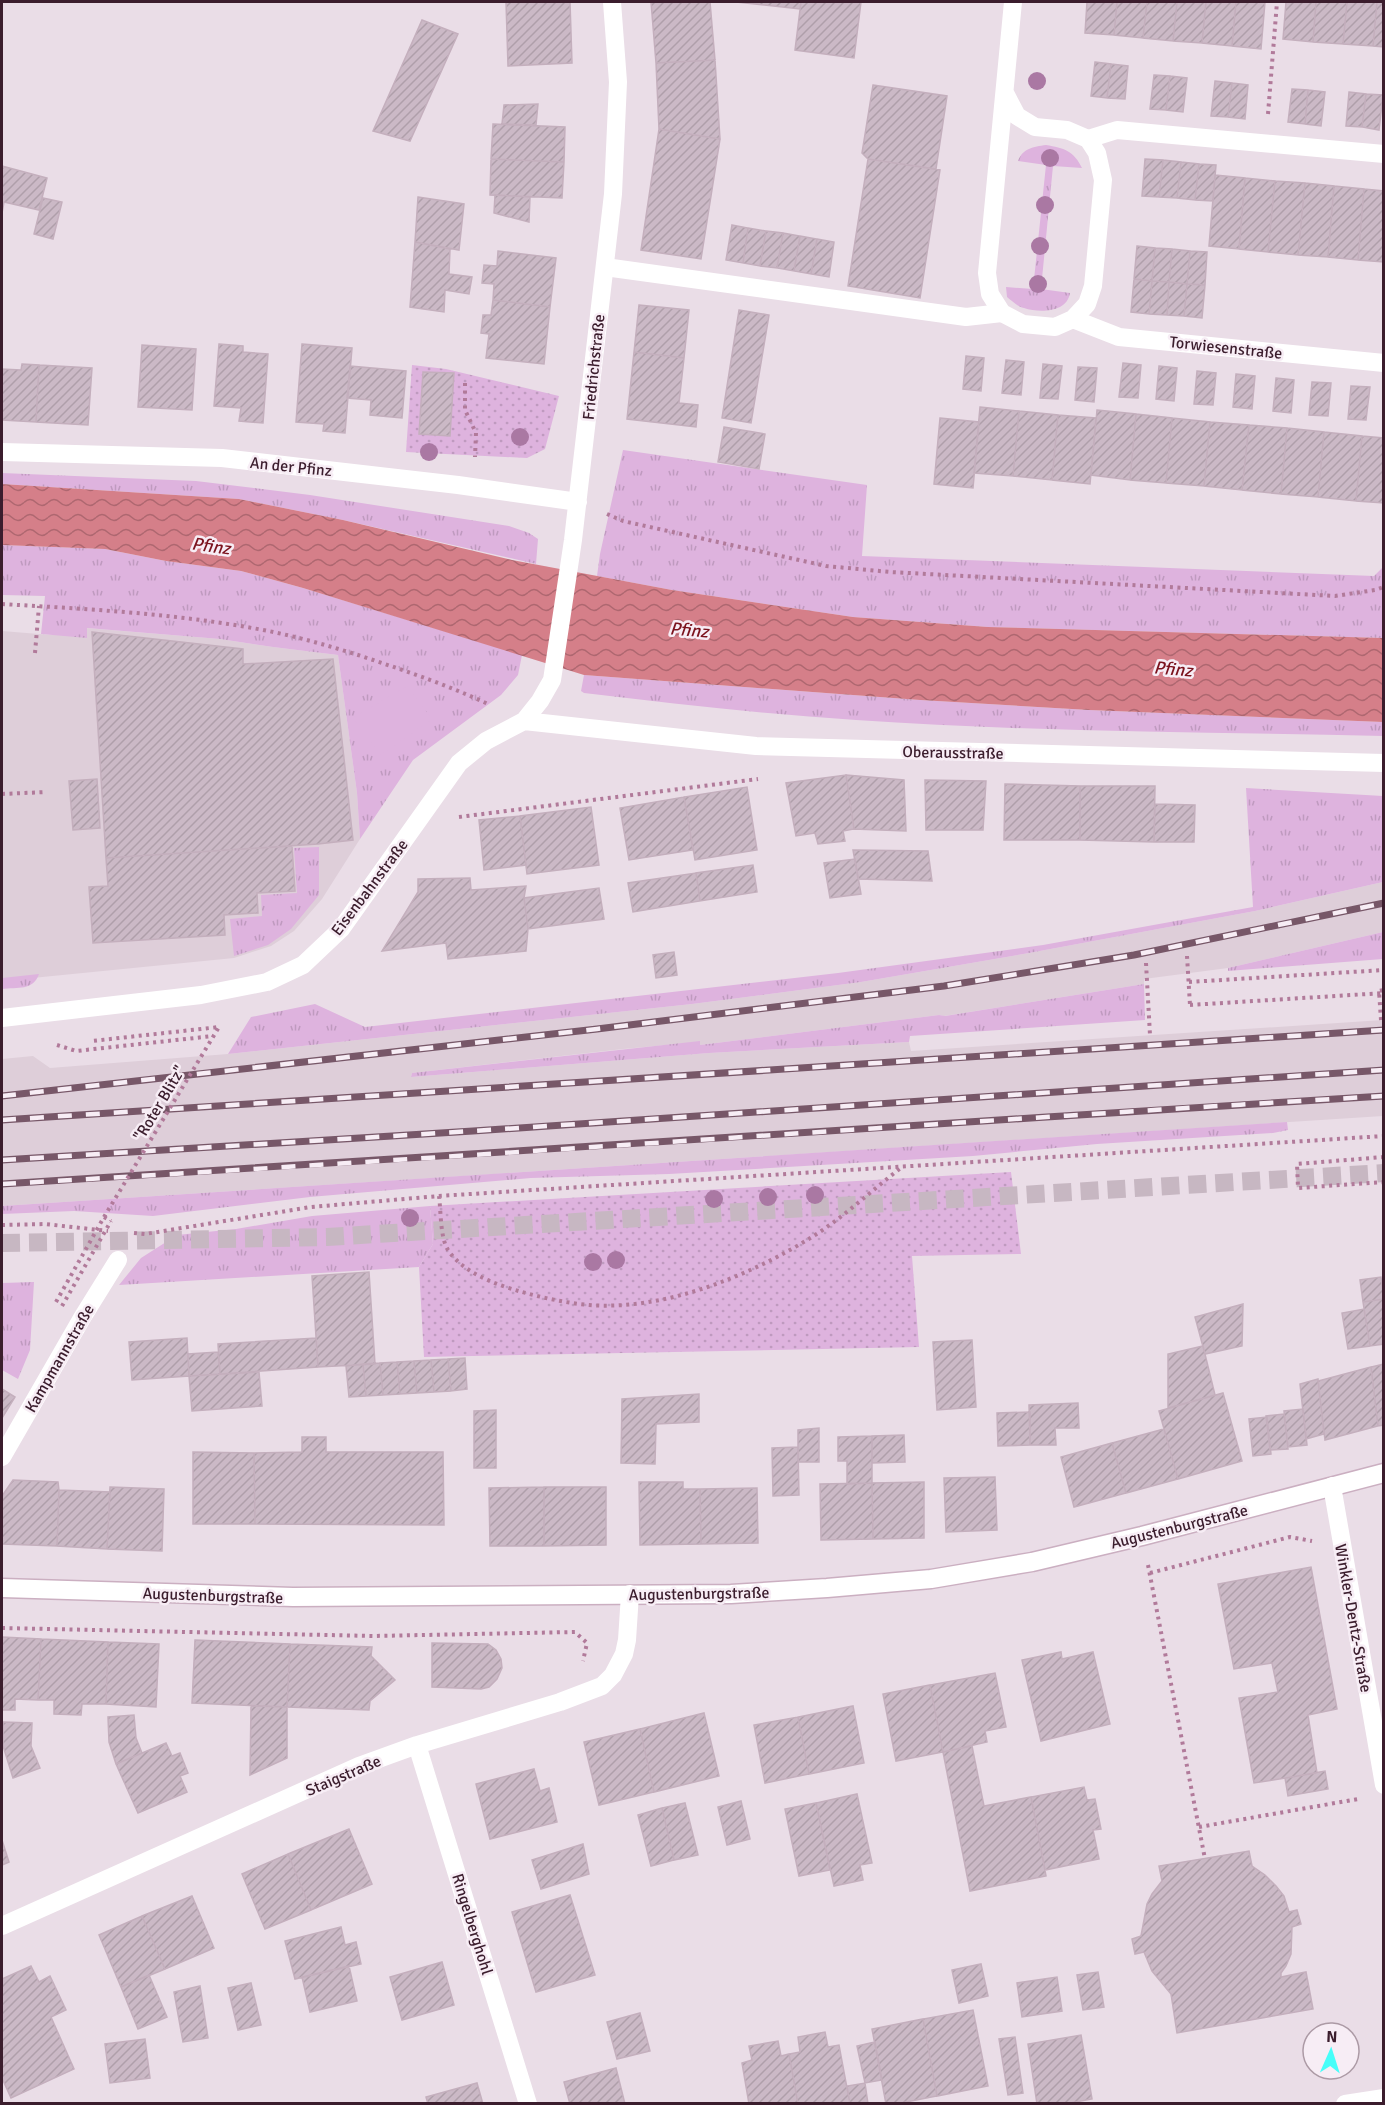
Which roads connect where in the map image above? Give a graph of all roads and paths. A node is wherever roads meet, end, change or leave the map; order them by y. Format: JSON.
{"nodes":[{"id":1,"x":612,"y":2,"type":"edge"},
{"id":2,"x":1013,"y":2,"type":"edge"},
{"id":3,"x":1278,"y":2,"type":"edge"},
{"id":4,"x":1005,"y":93,"type":"junction"},
{"id":5,"x":1088,"y":140,"type":"junction"},
{"id":6,"x":1265,"y":143,"type":"junction"},
{"id":7,"x":1383,"y":154,"type":"edge"},
{"id":8,"x":604,"y":267,"type":"junction"},
{"id":9,"x":1002,"y":313,"type":"junction"},
{"id":10,"x":1073,"y":319,"type":"junction"},
{"id":11,"x":1383,"y":363,"type":"edge"},
{"id":12,"x":465,"y":382,"type":"dead end"},
{"id":13,"x":2,"y":452,"type":"edge"},
{"id":14,"x":475,"y":456,"type":"dead end"},
{"id":15,"x":578,"y":502,"type":"junction"},
{"id":16,"x":1383,"y":587,"type":"edge"},
{"id":17,"x":2,"y":603,"type":"edge"},
{"id":18,"x":39,"y":606,"type":"junction"},
{"id":19,"x":35,"y":653,"type":"dead end"},
{"id":20,"x":524,"y":722,"type":"junction"},
{"id":21,"x":1383,"y":763,"type":"edge"},
{"id":22,"x":769,"y":777,"type":"dead end"},
{"id":23,"x":46,"y":792,"type":"dead end"},
{"id":24,"x":2,"y":794,"type":"edge"},
{"id":25,"x":417,"y":823,"type":"junction"},
{"id":26,"x":1187,"y":956,"type":"dead end"},
{"id":27,"x":1146,"y":963,"type":"dead end"},
{"id":28,"x":1383,"y":970,"type":"edge"},
{"id":29,"x":1190,"y":982,"type":"junction"},
{"id":30,"x":1383,"y":991,"type":"edge"},
{"id":31,"x":2,"y":1018,"type":"edge"},
{"id":32,"x":1381,"y":1020,"type":"dead end"},
{"id":33,"x":1150,"y":1035,"type":"dead end"},
{"id":34,"x":213,"y":1036,"type":"junction"},
{"id":35,"x":92,"y":1041,"type":"dead end"},
{"id":36,"x":76,"y":1051,"type":"dead end"},
{"id":37,"x":1383,"y":1136,"type":"edge"},
{"id":38,"x":1383,"y":1157,"type":"edge"},
{"id":39,"x":903,"y":1166,"type":"junction"},
{"id":40,"x":1383,"y":1182,"type":"edge"},
{"id":41,"x":439,"y":1196,"type":"junction"},
{"id":42,"x":104,"y":1217,"type":"junction"},
{"id":43,"x":2,"y":1225,"type":"edge"},
{"id":44,"x":116,"y":1231,"type":"dead end"},
{"id":45,"x":127,"y":1232,"type":"dead end"},
{"id":46,"x":118,"y":1260,"type":"dead end"},
{"id":47,"x":56,"y":1302,"type":"dead end"},
{"id":48,"x":62,"y":1306,"type":"dead end"},
{"id":49,"x":2,"y":1457,"type":"edge"},
{"id":50,"x":1383,"y":1473,"type":"edge"},
{"id":51,"x":1332,"y":1486,"type":"junction"},
{"id":52,"x":1142,"y":1536,"type":"junction"},
{"id":53,"x":1318,"y":1547,"type":"dead end"},
{"id":54,"x":1150,"y":1572,"type":"junction"},
{"id":55,"x":2,"y":1588,"type":"edge"},
{"id":56,"x":630,"y":1594,"type":"junction"},
{"id":57,"x":2,"y":1628,"type":"edge"},
{"id":58,"x":582,"y":1664,"type":"dead end"},
{"id":59,"x":417,"y":1745,"type":"junction"},
{"id":60,"x":1383,"y":1785,"type":"edge"},
{"id":61,"x":1367,"y":1797,"type":"dead end"},
{"id":62,"x":1199,"y":1827,"type":"junction"},
{"id":63,"x":1205,"y":1858,"type":"dead end"},
{"id":64,"x":2,"y":1926,"type":"edge"},
{"id":65,"x":1383,"y":2098,"type":"edge"},
{"id":66,"x":528,"y":2103,"type":"edge"},
{"id":67,"x":1345,"y":2103,"type":"edge"}],
"edges":[{"from":1,"to":8,"type":"street","name":"Friedrichstraße"},
{"from":2,"to":4,"type":"street"},
{"from":3,"to":6,"type":"path"},
{"from":4,"to":5,"type":"street"},
{"from":4,"to":9,"type":"street"},
{"from":5,"to":6,"type":"street"},
{"from":5,"to":10,"type":"street"},
{"from":6,"to":7,"type":"street"},
{"from":8,"to":9,"type":"street"},
{"from":8,"to":15,"type":"street","name":"Friedrichstraße"},
{"from":9,"to":10,"type":"street"},
{"from":10,"to":11,"type":"street","name":"Torwiesenstraße"},
{"from":12,"to":14,"type":"path"},
{"from":13,"to":15,"type":"street","name":"An der Pfinz"},
{"from":15,"to":16,"type":"path"},
{"from":15,"to":20,"type":"street","name":"Friedrichstraße"},
{"from":17,"to":18,"type":"path"},
{"from":18,"to":19,"type":"path"},
{"from":18,"to":20,"type":"path"},
{"from":20,"to":21,"type":"street","name":"Oberausstraße"},
{"from":20,"to":25,"type":"street","name":"Eisenbahnstraße"},
{"from":22,"to":25,"type":"path"},
{"from":23,"to":24,"type":"path"},
{"from":25,"to":31,"type":"street","name":"Eisenbahnstraße"},
{"from":26,"to":29,"type":"path"},
{"from":27,"to":33,"type":"path"},
{"from":28,"to":29,"type":"path"},
{"from":29,"to":30,"type":"path","bridge":true},
{"from":30,"to":32,"type":"path"},
{"from":34,"to":35,"type":"path","bridge":true},
{"from":34,"to":36,"type":"path"},
{"from":34,"to":42,"type":"path","name":"\"Roter Blitz\"","bridge":true},
{"from":37,"to":39,"type":"path"},
{"from":38,"to":40,"type":"path","bridge":true},
{"from":39,"to":41,"type":"path"},
{"from":39,"to":41,"type":"path"},
{"from":41,"to":45,"type":"path"},
{"from":42,"to":47,"type":"path","name":"\"Roter Blitz\"","bridge":true},
{"from":42,"to":48,"type":"path","bridge":true},
{"from":43,"to":44,"type":"path"},
{"from":46,"to":49,"type":"street","name":"Kampmannstraße"},
{"from":50,"to":51,"type":"street","name":"Augustenburgstraße"},
{"from":51,"to":52,"type":"street","name":"Augustenburgstraße"},
{"from":51,"to":60,"type":"street","name":"Winkler-Dentz-Straße"},
{"from":52,"to":54,"type":"path"},
{"from":52,"to":56,"type":"street","name":"Augustenburgstraße"},
{"from":53,"to":54,"type":"path"},
{"from":54,"to":62,"type":"path"},
{"from":55,"to":56,"type":"street","name":"Augustenburgstraße"},
{"from":56,"to":59,"type":"street","name":"Staigstraße"},
{"from":57,"to":58,"type":"path"},
{"from":59,"to":64,"type":"street","name":"Staigstraße"},
{"from":59,"to":66,"type":"street","name":"Ringelberghohl"},
{"from":61,"to":62,"type":"path"},
{"from":62,"to":63,"type":"path"},
{"from":65,"to":67,"type":"street"}]}
